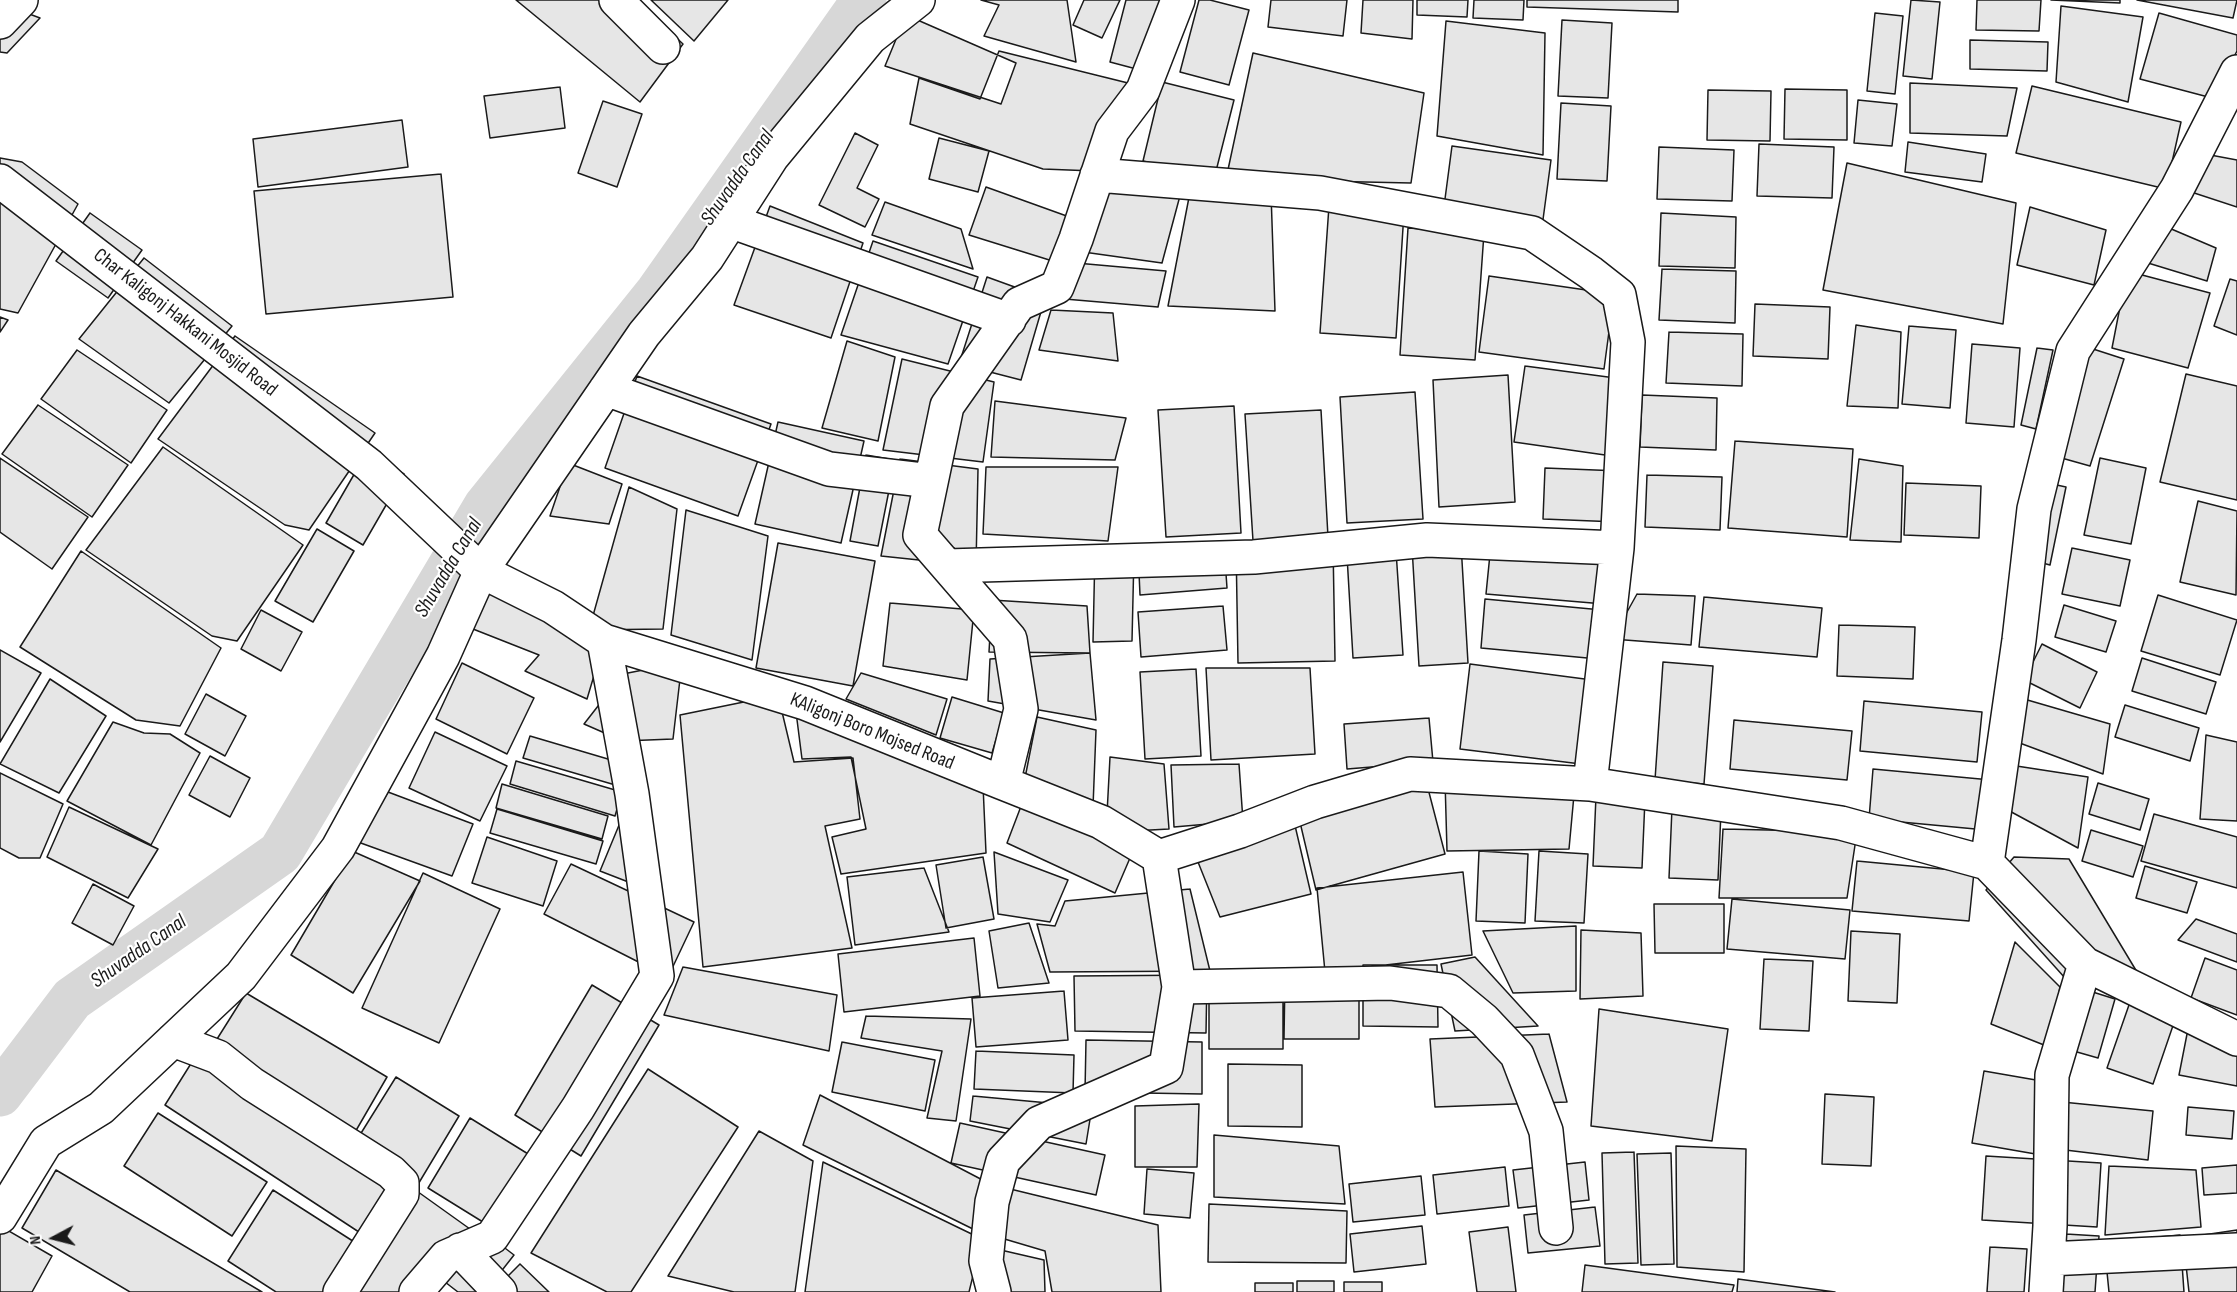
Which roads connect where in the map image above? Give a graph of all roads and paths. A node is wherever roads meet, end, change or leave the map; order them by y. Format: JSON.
{"nodes":[{"id":1,"x":21,"y":0,"type":"edge"},
{"id":2,"x":616,"y":0,"type":"edge"},
{"id":3,"x":918,"y":0,"type":"edge"},
{"id":4,"x":1178,"y":0,"type":"edge"},
{"id":5,"x":0,"y":22,"type":"edge"},
{"id":6,"x":663,"y":47,"type":"dead end"},
{"id":7,"x":2237,"y":72,"type":"edge"},
{"id":8,"x":1097,"y":175,"type":"junction"},
{"id":9,"x":0,"y":181,"type":"edge"},
{"id":10,"x":730,"y":221,"type":"junction"},
{"id":11,"x":1009,"y":320,"type":"junction"},
{"id":12,"x":606,"y":390,"type":"junction"},
{"id":13,"x":931,"y":481,"type":"junction"},
{"id":14,"x":1617,"y":548,"type":"junction"},
{"id":15,"x":947,"y":566,"type":"junction"},
{"id":16,"x":481,"y":571,"type":"junction"},
{"id":17,"x":604,"y":641,"type":"junction"},
{"id":18,"x":1003,"y":783,"type":"junction"},
{"id":19,"x":1590,"y":784,"type":"junction"},
{"id":20,"x":1159,"y":857,"type":"junction"},
{"id":21,"x":1987,"y":863,"type":"junction"},
{"id":22,"x":2085,"y":964,"type":"junction"},
{"id":23,"x":1179,"y":987,"type":"junction"},
{"id":24,"x":2237,"y":1039,"type":"edge"},
{"id":25,"x":173,"y":1040,"type":"junction"},
{"id":26,"x":0,"y":1217,"type":"edge"},
{"id":27,"x":1556,"y":1228,"type":"dead end"},
{"id":28,"x":2237,"y":1250,"type":"edge"},
{"id":29,"x":460,"y":1251,"type":"junction"},
{"id":30,"x":2048,"y":1259,"type":"junction"},
{"id":31,"x":340,"y":1292,"type":"edge"},
{"id":32,"x":416,"y":1292,"type":"edge"},
{"id":33,"x":500,"y":1292,"type":"edge"},
{"id":34,"x":994,"y":1292,"type":"edge"},
{"id":35,"x":2046,"y":1292,"type":"edge"}],
"edges":[{"from":1,"to":5,"type":"street"},
{"from":2,"to":6,"type":"street"},
{"from":3,"to":10,"type":"street"},
{"from":4,"to":8,"type":"street"},
{"from":7,"to":21,"type":"street"},
{"from":8,"to":11,"type":"street"},
{"from":8,"to":14,"type":"street"},
{"from":9,"to":16,"type":"street","name":"Char Kaligonj Hakkani Mosjid Road"},
{"from":10,"to":11,"type":"street"},
{"from":10,"to":12,"type":"street"},
{"from":11,"to":13,"type":"street"},
{"from":12,"to":13,"type":"street"},
{"from":12,"to":16,"type":"street"},
{"from":13,"to":15,"type":"street"},
{"from":14,"to":15,"type":"street"},
{"from":14,"to":19,"type":"street"},
{"from":15,"to":18,"type":"street"},
{"from":16,"to":17,"type":"street","name":"KAligonj Boro Mojsed Road"},
{"from":16,"to":25,"type":"street"},
{"from":17,"to":18,"type":"street","name":"KAligonj Boro Mojsed Road"},
{"from":17,"to":29,"type":"street"},
{"from":18,"to":20,"type":"street","name":"KAligonj Boro Mojsed Road"},
{"from":19,"to":20,"type":"street"},
{"from":19,"to":21,"type":"street"},
{"from":20,"to":23,"type":"street"},
{"from":21,"to":22,"type":"street"},
{"from":22,"to":24,"type":"street"},
{"from":22,"to":30,"type":"street"},
{"from":23,"to":27,"type":"street"},
{"from":23,"to":34,"type":"street"},
{"from":25,"to":26,"type":"street"},
{"from":25,"to":31,"type":"street"},
{"from":28,"to":30,"type":"street"},
{"from":29,"to":32,"type":"street"},
{"from":29,"to":33,"type":"street"},
{"from":30,"to":35,"type":"street"}]}
